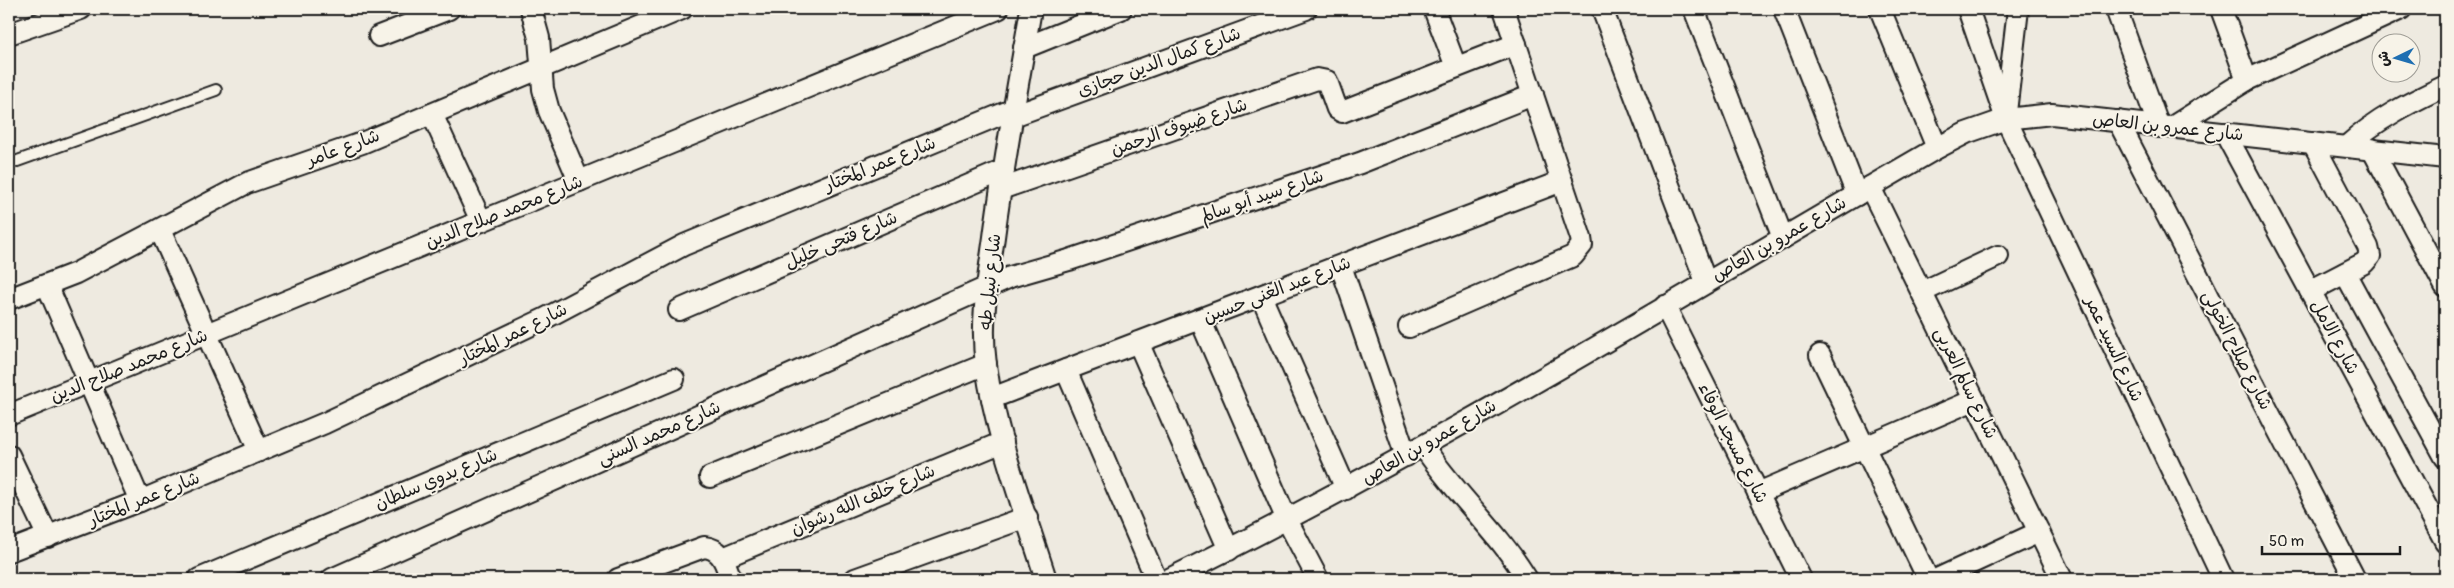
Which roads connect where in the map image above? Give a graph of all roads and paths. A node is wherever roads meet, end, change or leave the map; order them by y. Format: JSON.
{"nodes":[{"id":1,"x":81,"y":9,"type":"edge"},
{"id":2,"x":449,"y":9,"type":"edge"},
{"id":3,"x":531,"y":9,"type":"edge"},
{"id":4,"x":682,"y":9,"type":"edge"},
{"id":5,"x":998,"y":9,"type":"edge"},
{"id":6,"x":1031,"y":9,"type":"edge"},
{"id":7,"x":1121,"y":9,"type":"edge"},
{"id":8,"x":1306,"y":9,"type":"edge"},
{"id":9,"x":1434,"y":9,"type":"edge"},
{"id":10,"x":1504,"y":9,"type":"edge"},
{"id":11,"x":1602,"y":9,"type":"edge"},
{"id":12,"x":1694,"y":9,"type":"edge"},
{"id":13,"x":1784,"y":9,"type":"edge"},
{"id":14,"x":1880,"y":9,"type":"edge"},
{"id":15,"x":1968,"y":9,"type":"edge"},
{"id":16,"x":2018,"y":9,"type":"edge"},
{"id":17,"x":2116,"y":9,"type":"edge"},
{"id":18,"x":2221,"y":9,"type":"edge"},
{"id":19,"x":2402,"y":9,"type":"edge"},
{"id":20,"x":1278,"y":14,"type":"edge"},
{"id":21,"x":9,"y":34,"type":"edge"},
{"id":22,"x":379,"y":36,"type":"dead end"},
{"id":23,"x":1516,"y":44,"type":"junction"},
{"id":24,"x":1024,"y":48,"type":"junction"},
{"id":25,"x":542,"y":67,"type":"junction"},
{"id":26,"x":1456,"y":67,"type":"junction"},
{"id":27,"x":2247,"y":80,"type":"junction"},
{"id":28,"x":2445,"y":86,"type":"edge"},
{"id":29,"x":216,"y":90,"type":"dead end"},
{"id":30,"x":1533,"y":95,"type":"junction"},
{"id":31,"x":1013,"y":112,"type":"junction"},
{"id":32,"x":432,"y":114,"type":"junction"},
{"id":33,"x":2006,"y":119,"type":"junction"},
{"id":34,"x":2118,"y":121,"type":"junction"},
{"id":35,"x":2165,"y":127,"type":"junction"},
{"id":36,"x":2225,"y":133,"type":"junction"},
{"id":37,"x":2313,"y":143,"type":"junction"},
{"id":38,"x":2347,"y":146,"type":"junction"},
{"id":39,"x":1937,"y":148,"type":"junction"},
{"id":40,"x":2372,"y":149,"type":"junction"},
{"id":41,"x":2445,"y":158,"type":"edge"},
{"id":42,"x":9,"y":164,"type":"edge"},
{"id":43,"x":1002,"y":179,"type":"junction"},
{"id":44,"x":579,"y":181,"type":"junction"},
{"id":45,"x":1562,"y":182,"type":"junction"},
{"id":46,"x":1864,"y":191,"type":"junction"},
{"id":47,"x":481,"y":221,"type":"junction"},
{"id":48,"x":160,"y":230,"type":"junction"},
{"id":49,"x":1783,"y":238,"type":"junction"},
{"id":50,"x":1998,"y":256,"type":"dead end"},
{"id":51,"x":1341,"y":266,"type":"junction"},
{"id":52,"x":2345,"y":273,"type":"junction"},
{"id":53,"x":1706,"y":282,"type":"junction"},
{"id":54,"x":47,"y":285,"type":"junction"},
{"id":55,"x":2445,"y":286,"type":"edge"},
{"id":56,"x":987,"y":288,"type":"junction"},
{"id":57,"x":2310,"y":291,"type":"junction"},
{"id":58,"x":1922,"y":292,"type":"junction"},
{"id":59,"x":1261,"y":296,"type":"junction"},
{"id":60,"x":9,"y":299,"type":"edge"},
{"id":61,"x":1664,"y":306,"type":"junction"},
{"id":62,"x":679,"y":310,"type":"dead end"},
{"id":63,"x":1200,"y":319,"type":"junction"},
{"id":64,"x":1409,"y":327,"type":"dead end"},
{"id":65,"x":207,"y":334,"type":"junction"},
{"id":66,"x":1138,"y":342,"type":"junction"},
{"id":67,"x":1820,"y":355,"type":"dead end"},
{"id":68,"x":986,"y":364,"type":"junction"},
{"id":69,"x":1066,"y":370,"type":"junction"},
{"id":70,"x":674,"y":379,"type":"dead end"},
{"id":71,"x":89,"y":382,"type":"junction"},
{"id":72,"x":992,"y":398,"type":"junction"},
{"id":73,"x":1974,"y":400,"type":"junction"},
{"id":74,"x":9,"y":415,"type":"edge"},
{"id":75,"x":1003,"y":442,"type":"junction"},
{"id":76,"x":1864,"y":448,"type":"junction"},
{"id":77,"x":259,"y":451,"type":"junction"},
{"id":78,"x":1414,"y":451,"type":"junction"},
{"id":79,"x":9,"y":455,"type":"edge"},
{"id":80,"x":2445,"y":457,"type":"edge"},
{"id":81,"x":710,"y":477,"type":"dead end"},
{"id":82,"x":1346,"y":489,"type":"junction"},
{"id":83,"x":1758,"y":493,"type":"junction"},
{"id":84,"x":140,"y":501,"type":"junction"},
{"id":85,"x":1027,"y":517,"type":"junction"},
{"id":86,"x":1287,"y":520,"type":"junction"},
{"id":87,"x":2039,"y":532,"type":"junction"},
{"id":88,"x":48,"y":537,"type":"junction"},
{"id":89,"x":2445,"y":541,"type":"edge"},
{"id":90,"x":1229,"y":550,"type":"junction"},
{"id":91,"x":9,"y":551,"type":"edge"},
{"id":92,"x":724,"y":558,"type":"junction"},
{"id":93,"x":1190,"y":574,"type":"edge"},
{"id":94,"x":199,"y":579,"type":"edge"},
{"id":95,"x":332,"y":579,"type":"edge"},
{"id":96,"x":618,"y":579,"type":"edge"},
{"id":97,"x":731,"y":579,"type":"edge"},
{"id":98,"x":855,"y":579,"type":"edge"},
{"id":99,"x":1046,"y":579,"type":"edge"},
{"id":100,"x":1156,"y":579,"type":"edge"},
{"id":101,"x":1169,"y":579,"type":"edge"},
{"id":102,"x":1318,"y":579,"type":"edge"},
{"id":103,"x":1526,"y":579,"type":"edge"},
{"id":104,"x":1801,"y":579,"type":"edge"},
{"id":105,"x":1928,"y":579,"type":"edge"},
{"id":106,"x":1938,"y":579,"type":"edge"},
{"id":107,"x":2062,"y":579,"type":"edge"},
{"id":108,"x":2223,"y":579,"type":"edge"},
{"id":109,"x":2355,"y":579,"type":"edge"}],
"edges":[{"from":1,"to":21,"type":"street"},
{"from":2,"to":22,"type":"street"},
{"from":3,"to":25,"type":"street"},
{"from":4,"to":25,"type":"street","name":"شارع عامر"},
{"from":5,"to":44,"type":"street","name":"شارع محمد صلاح الدين"},
{"from":6,"to":24,"type":"street","name":"شارع نبيل طه"},
{"from":7,"to":24,"type":"street"},
{"from":8,"to":20,"type":"street","name":"شارع كمال الدين حجازى"},
{"from":9,"to":26,"type":"street"},
{"from":10,"to":23,"type":"street"},
{"from":11,"to":53,"type":"street"},
{"from":12,"to":49,"type":"street"},
{"from":13,"to":46,"type":"street","name":"شارع سالم العربى"},
{"from":14,"to":39,"type":"street"},
{"from":15,"to":33,"type":"street","name":"شارع السيد عمر"},
{"from":16,"to":33,"type":"street"},
{"from":17,"to":35,"type":"street"},
{"from":18,"to":27,"type":"street"},
{"from":19,"to":27,"type":"street"},
{"from":20,"to":31,"type":"street","name":"شارع كمال الدين حجازى"},
{"from":23,"to":26,"type":"street"},
{"from":23,"to":30,"type":"street"},
{"from":24,"to":31,"type":"street","name":"شارع نبيل طه"},
{"from":25,"to":32,"type":"street","name":"شارع عامر"},
{"from":25,"to":44,"type":"street"},
{"from":26,"to":43,"type":"street","name":"شارع ضيوف الرحمن"},
{"from":27,"to":35,"type":"street"},
{"from":28,"to":38,"type":"street"},
{"from":29,"to":42,"type":"lane"},
{"from":30,"to":45,"type":"street"},
{"from":30,"to":56,"type":"street","name":"شارع سيد أبو سالم"},
{"from":31,"to":43,"type":"street","name":"شارع نبيل طه"},
{"from":31,"to":77,"type":"street","name":"شارع عمر المختار"},
{"from":32,"to":47,"type":"street"},
{"from":32,"to":48,"type":"street","name":"شارع عامر"},
{"from":33,"to":34,"type":"street","name":"شارع عمرو بن العاص"},
{"from":33,"to":39,"type":"street","name":"شارع عمرو بن العاص"},
{"from":33,"to":108,"type":"street","name":"شارع السيد عمر"},
{"from":34,"to":35,"type":"street","name":"شارع عمرو بن العاص"},
{"from":34,"to":109,"type":"street","name":"شارع صلاح الخولى"},
{"from":35,"to":36,"type":"street","name":"شارع عمرو بن العاص"},
{"from":36,"to":37,"type":"street","name":"شارع عمرو بن العاص"},
{"from":36,"to":57,"type":"street","name":"شارع الامل"},
{"from":37,"to":38,"type":"street","name":"شارع عمرو بن العاص"},
{"from":37,"to":52,"type":"street"},
{"from":38,"to":40,"type":"street","name":"شارع عمرو بن العاص"},
{"from":39,"to":46,"type":"street","name":"شارع عمرو بن العاص"},
{"from":40,"to":41,"type":"street","name":"شارع عمرو بن العاص"},
{"from":40,"to":55,"type":"street"},
{"from":43,"to":56,"type":"street","name":"شارع نبيل طه"},
{"from":43,"to":62,"type":"street","name":"شارع فتحى خليل"},
{"from":44,"to":47,"type":"street","name":"شارع محمد صلاح الدين"},
{"from":45,"to":51,"type":"street","name":"شارع عبد الغنى حسين"},
{"from":45,"to":64,"type":"street"},
{"from":46,"to":49,"type":"street","name":"شارع عمرو بن العاص"},
{"from":46,"to":58,"type":"street","name":"شارع سالم العربى"},
{"from":47,"to":65,"type":"street","name":"شارع محمد صلاح الدين"},
{"from":48,"to":54,"type":"street","name":"شارع عامر"},
{"from":48,"to":65,"type":"street"},
{"from":49,"to":53,"type":"street","name":"شارع عمرو بن العاص"},
{"from":50,"to":58,"type":"street"},
{"from":51,"to":59,"type":"street","name":"شارع عبد الغنى حسين"},
{"from":51,"to":78,"type":"street"},
{"from":52,"to":57,"type":"street"},
{"from":52,"to":80,"type":"street"},
{"from":53,"to":61,"type":"street","name":"شارع عمرو بن العاص"},
{"from":54,"to":60,"type":"street","name":"شارع عامر"},
{"from":54,"to":71,"type":"street"},
{"from":56,"to":68,"type":"street","name":"شارع نبيل طه"},
{"from":56,"to":95,"type":"street","name":"شارع محمد السنى"},
{"from":57,"to":89,"type":"street","name":"شارع الامل"},
{"from":58,"to":73,"type":"street","name":"شارع سالم العربى"},
{"from":59,"to":63,"type":"street","name":"شارع عبد الغنى حسين"},
{"from":59,"to":82,"type":"street"},
{"from":61,"to":78,"type":"street","name":"شارع عمرو بن العاص"},
{"from":61,"to":83,"type":"street","name":"شارع مسجد الوفاء"},
{"from":63,"to":66,"type":"street","name":"شارع عبد الغنى حسين"},
{"from":63,"to":86,"type":"street"},
{"from":65,"to":71,"type":"street","name":"شارع محمد صلاح الدين"},
{"from":65,"to":77,"type":"street"},
{"from":66,"to":69,"type":"street","name":"شارع عبد الغنى حسين"},
{"from":66,"to":90,"type":"street"},
{"from":67,"to":76,"type":"street"},
{"from":68,"to":72,"type":"street","name":"شارع نبيل طه"},
{"from":68,"to":81,"type":"street"},
{"from":69,"to":72,"type":"street","name":"شارع عبد الغنى حسين"},
{"from":69,"to":100,"type":"street"},
{"from":70,"to":94,"type":"street","name":"شارع بدوي سلطان"},
{"from":71,"to":74,"type":"street","name":"شارع محمد صلاح الدين"},
{"from":71,"to":84,"type":"street"},
{"from":72,"to":75,"type":"street","name":"شارع نبيل طه"},
{"from":73,"to":76,"type":"street"},
{"from":73,"to":87,"type":"street","name":"شارع سالم العربى"},
{"from":75,"to":85,"type":"street","name":"شارع نبيل طه"},
{"from":75,"to":92,"type":"street","name":"شارع خلف الله رشوان"},
{"from":76,"to":83,"type":"street"},
{"from":76,"to":105,"type":"street"},
{"from":77,"to":84,"type":"street","name":"شارع عمر المختار"},
{"from":78,"to":82,"type":"street","name":"شارع عمرو بن العاص"},
{"from":78,"to":103,"type":"street"},
{"from":79,"to":88,"type":"street"},
{"from":82,"to":86,"type":"street","name":"شارع عمرو بن العاص"},
{"from":83,"to":104,"type":"street","name":"شارع مسجد الوفاء"},
{"from":84,"to":88,"type":"street","name":"شارع عمر المختار"},
{"from":85,"to":98,"type":"street"},
{"from":85,"to":99,"type":"street","name":"شارع نبيل طه"},
{"from":86,"to":90,"type":"street","name":"شارع عمرو بن العاص"},
{"from":86,"to":102,"type":"street"},
{"from":87,"to":106,"type":"street"},
{"from":87,"to":107,"type":"street","name":"شارع سالم العربى"},
{"from":88,"to":91,"type":"street","name":"شارع عمر المختار"},
{"from":90,"to":93,"type":"street","name":"شارع عمرو بن العاص"},
{"from":92,"to":96,"type":"street"},
{"from":92,"to":97,"type":"street"},
{"from":93,"to":101,"type":"street","name":"شارع عمرو بن العاص"}]}
